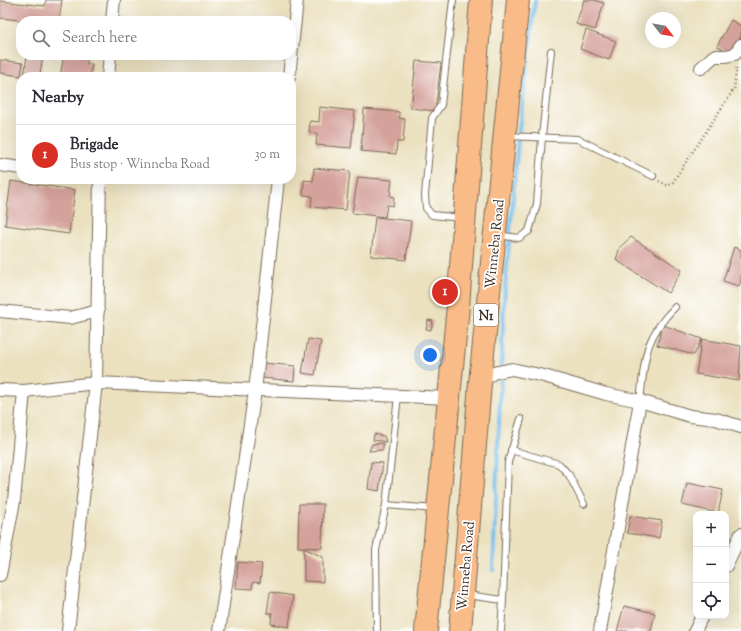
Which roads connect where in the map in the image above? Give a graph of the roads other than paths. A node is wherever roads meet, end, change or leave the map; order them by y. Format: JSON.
{"nodes":[{"id":1,"x":114,"y":0,"type":"edge"},
{"id":2,"x":297,"y":0,"type":"edge"},
{"id":3,"x":453,"y":0,"type":"edge"},
{"id":4,"x":481,"y":0,"type":"edge"},
{"id":5,"x":518,"y":0,"type":"edge"},
{"id":6,"x":112,"y":16,"type":"edge"},
{"id":7,"x":295,"y":16,"type":"edge"},
{"id":8,"x":738,"y":49,"type":"edge"},
{"id":9,"x":551,"y":51,"type":"dead end"},
{"id":10,"x":110,"y":60,"type":"edge"},
{"id":11,"x":291,"y":60,"type":"edge"},
{"id":12,"x":701,"y":68,"type":"dead end"},
{"id":13,"x":108,"y":72,"type":"edge"},
{"id":14,"x":290,"y":72,"type":"edge"},
{"id":15,"x":505,"y":136,"type":"junction"},
{"id":16,"x":542,"y":137,"type":"junction"},
{"id":17,"x":0,"y":165,"type":"edge"},
{"id":18,"x":16,"y":167,"type":"edge"},
{"id":19,"x":653,"y":176,"type":"road end"},
{"id":20,"x":100,"y":184,"type":"edge"},
{"id":21,"x":277,"y":184,"type":"edge"},
{"id":22,"x":465,"y":218,"type":"junction"},
{"id":23,"x":495,"y":235,"type":"junction"},
{"id":24,"x":674,"y":307,"type":"dead end"},
{"id":25,"x":0,"y":311,"type":"edge"},
{"id":26,"x":98,"y":311,"type":"junction"},
{"id":27,"x":96,"y":383,"type":"junction"},
{"id":28,"x":480,"y":383,"type":"junction"},
{"id":29,"x":0,"y":390,"type":"edge"},
{"id":30,"x":24,"y":391,"type":"junction"},
{"id":31,"x":255,"y":391,"type":"junction"},
{"id":32,"x":398,"y":396,"type":"junction"},
{"id":33,"x":449,"y":398,"type":"junction"},
{"id":34,"x":640,"y":401,"type":"junction"},
{"id":35,"x":521,"y":419,"type":"dead end"},
{"id":36,"x":741,"y":427,"type":"edge"},
{"id":37,"x":511,"y":450,"type":"junction"},
{"id":38,"x":584,"y":504,"type":"dead end"},
{"id":39,"x":386,"y":505,"type":"junction"},
{"id":40,"x":438,"y":510,"type":"junction"},
{"id":41,"x":741,"y":534,"type":"edge"},
{"id":42,"x":729,"y":560,"type":"edge"},
{"id":43,"x":0,"y":575,"type":"edge"},
{"id":44,"x":463,"y":595,"type":"junction"},
{"id":45,"x":503,"y":600,"type":"junction"},
{"id":46,"x":701,"y":619,"type":"edge"},
{"id":47,"x":68,"y":631,"type":"edge"},
{"id":48,"x":219,"y":631,"type":"edge"},
{"id":49,"x":377,"y":631,"type":"edge"},
{"id":50,"x":426,"y":631,"type":"edge"},
{"id":51,"x":460,"y":631,"type":"edge"},
{"id":52,"x":501,"y":631,"type":"edge"},
{"id":53,"x":600,"y":631,"type":"edge"},
{"id":54,"x":695,"y":631,"type":"edge"}],
"edges":[{"from":1,"to":6,"type":"street"},
{"from":2,"to":7,"type":"street"},
{"from":3,"to":22,"type":"lane"},
{"from":4,"to":22,"type":"highway","number":"N1"},
{"from":5,"to":15,"type":"highway","name":"Winneba Road","number":"N1"},
{"from":8,"to":12,"type":"street"},
{"from":9,"to":16,"type":"lane"},
{"from":10,"to":13,"type":"street"},
{"from":11,"to":14,"type":"street"},
{"from":15,"to":16,"type":"lane"},
{"from":15,"to":23,"type":"highway","name":"Winneba Road","number":"N1"},
{"from":16,"to":19,"type":"lane"},
{"from":16,"to":23,"type":"lane"},
{"from":17,"to":18,"type":"street"},
{"from":20,"to":26,"type":"street"},
{"from":21,"to":31,"type":"street"},
{"from":22,"to":33,"type":"highway","number":"N1"},
{"from":23,"to":28,"type":"highway","name":"Winneba Road","number":"N1"},
{"from":24,"to":34,"type":"lane"},
{"from":25,"to":26,"type":"street"},
{"from":26,"to":27,"type":"street"},
{"from":27,"to":30,"type":"street"},
{"from":27,"to":31,"type":"street"},
{"from":27,"to":47,"type":"street"},
{"from":28,"to":34,"type":"street"},
{"from":28,"to":44,"type":"highway","name":"Winneba Road","number":"N1"},
{"from":29,"to":30,"type":"street"},
{"from":30,"to":43,"type":"street"},
{"from":31,"to":32,"type":"street"},
{"from":31,"to":48,"type":"street"},
{"from":32,"to":33,"type":"street"},
{"from":32,"to":39,"type":"lane"},
{"from":33,"to":40,"type":"highway","number":"N1"},
{"from":34,"to":36,"type":"street"},
{"from":34,"to":53,"type":"street"},
{"from":35,"to":37,"type":"lane"},
{"from":37,"to":38,"type":"lane"},
{"from":37,"to":45,"type":"lane"},
{"from":39,"to":40,"type":"lane"},
{"from":39,"to":49,"type":"lane"},
{"from":40,"to":50,"type":"highway","number":"N1"},
{"from":41,"to":42,"type":"street"},
{"from":44,"to":45,"type":"lane"},
{"from":44,"to":51,"type":"highway","name":"Winneba Road","number":"N1"},
{"from":45,"to":52,"type":"lane"},
{"from":46,"to":54,"type":"street"}]}
